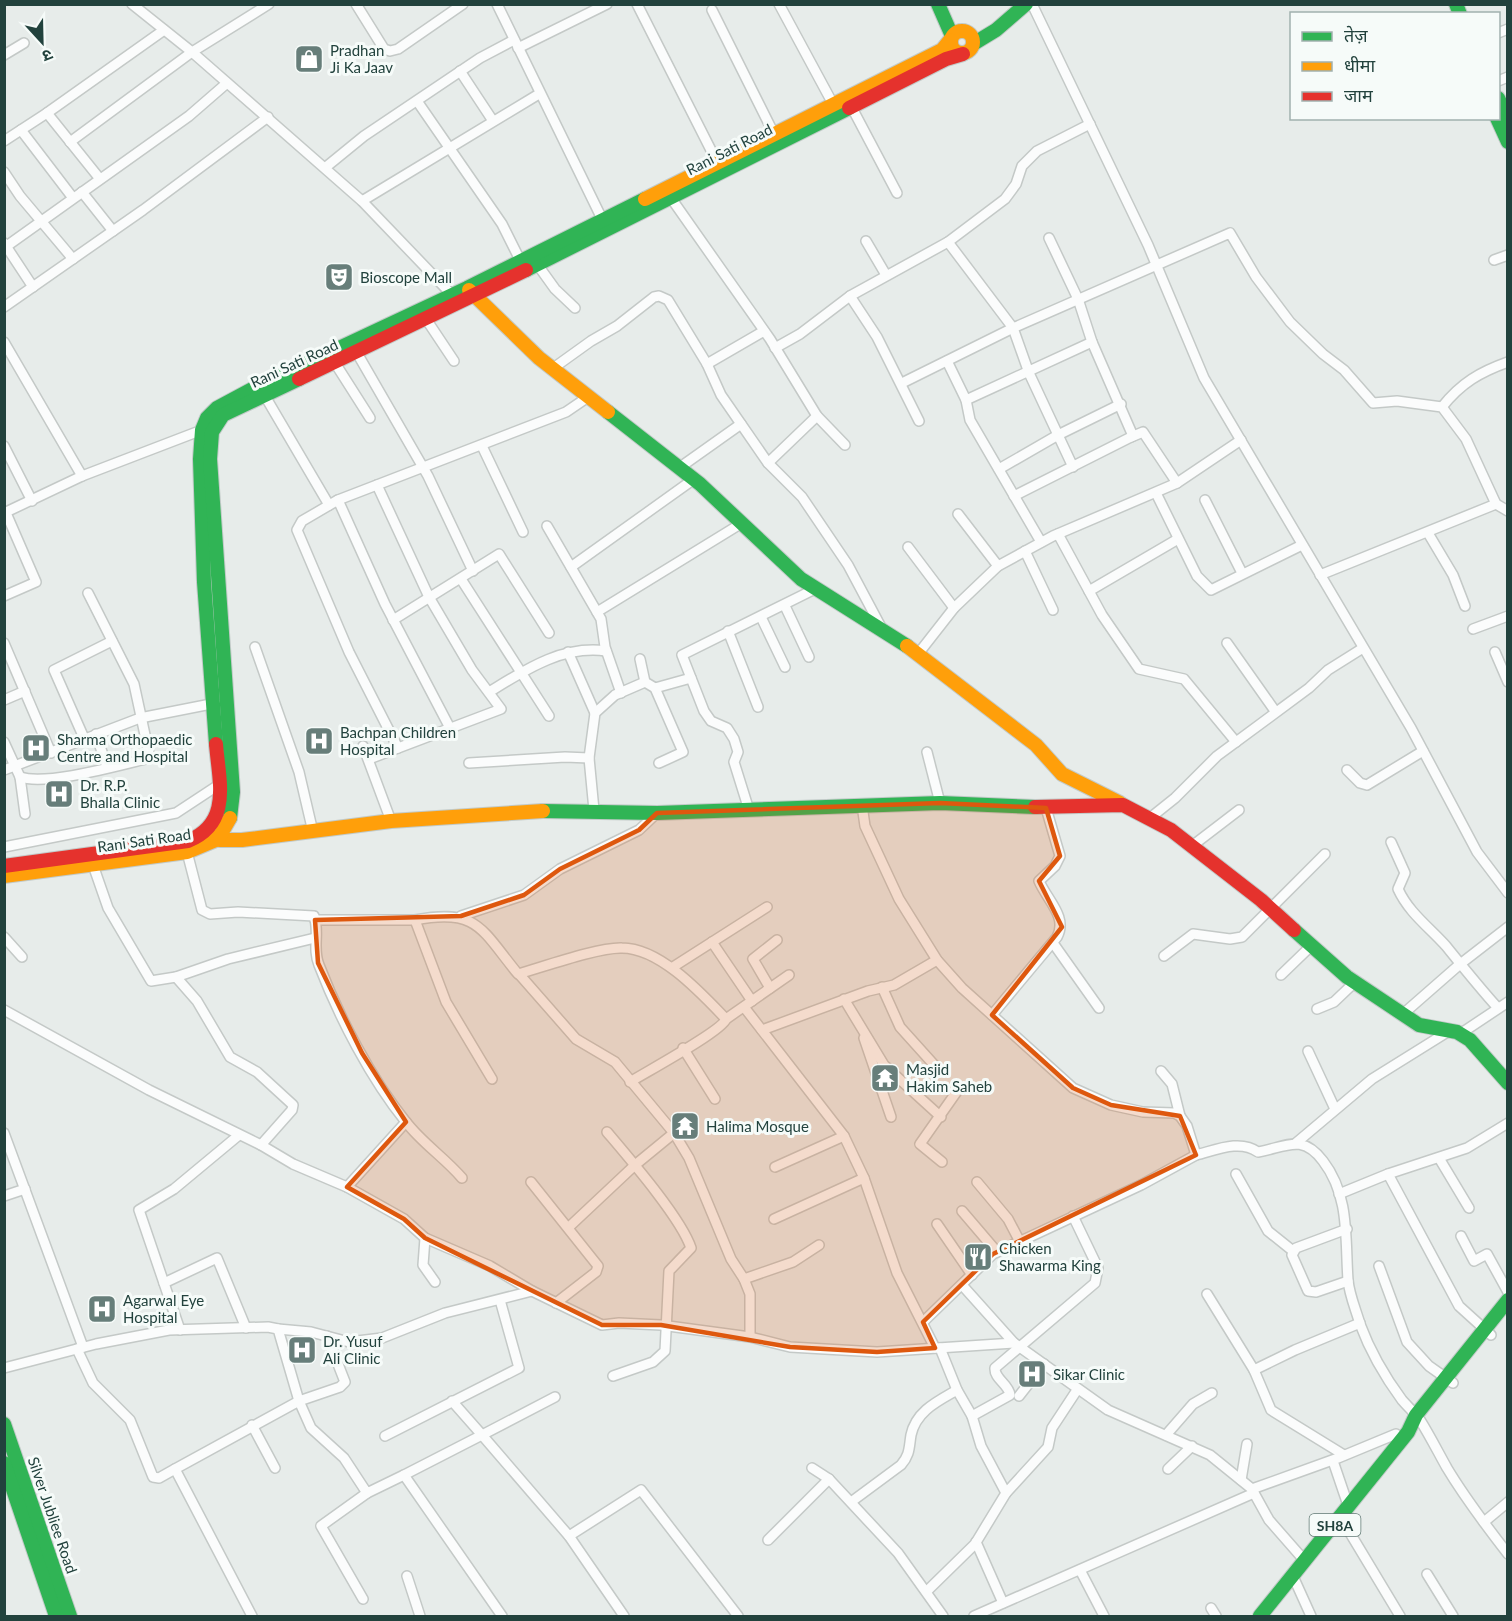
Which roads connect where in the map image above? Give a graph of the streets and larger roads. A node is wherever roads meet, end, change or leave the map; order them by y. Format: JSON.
{"nodes":[{"id":1,"x":132,"y":4,"type":"edge"},
{"id":2,"x":269,"y":4,"type":"edge"},
{"id":3,"x":356,"y":4,"type":"edge"},
{"id":4,"x":463,"y":4,"type":"edge"},
{"id":5,"x":497,"y":4,"type":"edge"},
{"id":6,"x":607,"y":4,"type":"edge"},
{"id":7,"x":637,"y":4,"type":"edge"},
{"id":8,"x":779,"y":4,"type":"edge"},
{"id":9,"x":938,"y":4,"type":"edge"},
{"id":10,"x":949,"y":4,"type":"edge"},
{"id":11,"x":1009,"y":4,"type":"edge"},
{"id":12,"x":1026,"y":4,"type":"edge"},
{"id":13,"x":1032,"y":4,"type":"edge"},
{"id":14,"x":587,"y":9,"type":"edge"},
{"id":15,"x":712,"y":10,"type":"dead end"},
{"id":16,"x":164,"y":30,"type":"junction"},
{"id":17,"x":962,"y":40,"type":"junction"},
{"id":18,"x":24,"y":43,"type":"dead end"},
{"id":19,"x":516,"y":44,"type":"junction"},
{"id":20,"x":192,"y":52,"type":"junction"},
{"id":21,"x":4,"y":55,"type":"edge"},
{"id":22,"x":460,"y":71,"type":"junction"},
{"id":23,"x":227,"y":83,"type":"junction"},
{"id":24,"x":539,"y":94,"type":"junction"},
{"id":25,"x":417,"y":101,"type":"junction"},
{"id":26,"x":1500,"y":102,"type":"edge"},
{"id":27,"x":833,"y":104,"type":"junction"},
{"id":28,"x":851,"y":106,"type":"junction"},
{"id":29,"x":47,"y":113,"type":"junction"},
{"id":30,"x":268,"y":117,"type":"junction"},
{"id":31,"x":1508,"y":118,"type":"edge"},
{"id":32,"x":1498,"y":120,"type":"edge"},
{"id":33,"x":493,"y":121,"type":"junction"},
{"id":34,"x":1090,"y":124,"type":"junction"},
{"id":35,"x":21,"y":130,"type":"junction"},
{"id":36,"x":774,"y":134,"type":"junction"},
{"id":37,"x":4,"y":141,"type":"edge"},
{"id":38,"x":70,"y":142,"type":"junction"},
{"id":39,"x":1508,"y":142,"type":"edge"},
{"id":40,"x":449,"y":148,"type":"junction"},
{"id":41,"x":720,"y":166,"type":"junction"},
{"id":42,"x":326,"y":167,"type":"junction"},
{"id":43,"x":4,"y":172,"type":"edge"},
{"id":44,"x":100,"y":179,"type":"junction"},
{"id":45,"x":82,"y":192,"type":"junction"},
{"id":46,"x":897,"y":193,"type":"dead end"},
{"id":47,"x":73,"y":198,"type":"junction"},
{"id":48,"x":671,"y":198,"type":"junction"},
{"id":49,"x":362,"y":201,"type":"junction"},
{"id":50,"x":41,"y":221,"type":"junction"},
{"id":51,"x":605,"y":225,"type":"junction"},
{"id":52,"x":113,"y":231,"type":"junction"},
{"id":53,"x":1049,"y":238,"type":"dead end"},
{"id":54,"x":866,"y":241,"type":"dead end"},
{"id":55,"x":948,"y":242,"type":"junction"},
{"id":56,"x":5,"y":246,"type":"edge"},
{"id":57,"x":1508,"y":255,"type":"edge"},
{"id":58,"x":73,"y":259,"type":"junction"},
{"id":59,"x":1494,"y":260,"type":"dead end"},
{"id":60,"x":521,"y":262,"type":"junction"},
{"id":61,"x":537,"y":264,"type":"junction"},
{"id":62,"x":1156,"y":264,"type":"junction"},
{"id":63,"x":886,"y":275,"type":"junction"},
{"id":64,"x":33,"y":287,"type":"junction"},
{"id":65,"x":471,"y":292,"type":"junction"},
{"id":66,"x":850,"y":296,"type":"junction"},
{"id":67,"x":456,"y":299,"type":"junction"},
{"id":68,"x":1078,"y":299,"type":"junction"},
{"id":69,"x":4,"y":308,"type":"edge"},
{"id":70,"x":574,"y":308,"type":"dead end"},
{"id":71,"x":426,"y":319,"type":"junction"},
{"id":72,"x":1013,"y":328,"type":"junction"},
{"id":73,"x":764,"y":331,"type":"junction"},
{"id":74,"x":4,"y":342,"type":"edge"},
{"id":75,"x":1092,"y":342,"type":"junction"},
{"id":76,"x":775,"y":348,"type":"junction"},
{"id":77,"x":357,"y":353,"type":"junction"},
{"id":78,"x":454,"y":361,"type":"dead end"},
{"id":79,"x":947,"y":361,"type":"junction"},
{"id":80,"x":1508,"y":362,"type":"edge"},
{"id":81,"x":335,"y":363,"type":"junction"},
{"id":82,"x":707,"y":364,"type":"junction"},
{"id":83,"x":552,"y":369,"type":"junction"},
{"id":84,"x":1029,"y":373,"type":"junction"},
{"id":85,"x":902,"y":383,"type":"junction"},
{"id":86,"x":261,"y":390,"type":"junction"},
{"id":87,"x":588,"y":397,"type":"junction"},
{"id":88,"x":966,"y":400,"type":"junction"},
{"id":89,"x":1121,"y":404,"type":"junction"},
{"id":90,"x":1442,"y":407,"type":"junction"},
{"id":91,"x":818,"y":416,"type":"junction"},
{"id":92,"x":370,"y":418,"type":"dead end"},
{"id":93,"x":919,"y":421,"type":"dead end"},
{"id":94,"x":741,"y":424,"type":"junction"},
{"id":95,"x":202,"y":430,"type":"junction"},
{"id":96,"x":1058,"y":435,"type":"junction"},
{"id":97,"x":1131,"y":437,"type":"junction"},
{"id":98,"x":1241,"y":440,"type":"junction"},
{"id":99,"x":845,"y":445,"type":"dead end"},
{"id":100,"x":4,"y":446,"type":"edge"},
{"id":101,"x":482,"y":447,"type":"junction"},
{"id":102,"x":205,"y":459,"type":"junction"},
{"id":103,"x":768,"y":463,"type":"junction"},
{"id":104,"x":422,"y":466,"type":"junction"},
{"id":105,"x":1073,"y":466,"type":"junction"},
{"id":106,"x":679,"y":468,"type":"junction"},
{"id":107,"x":999,"y":469,"type":"junction"},
{"id":108,"x":82,"y":477,"type":"junction"},
{"id":109,"x":694,"y":479,"type":"junction"},
{"id":110,"x":1177,"y":483,"type":"junction"},
{"id":111,"x":377,"y":485,"type":"junction"},
{"id":112,"x":1156,"y":493,"type":"junction"},
{"id":113,"x":1014,"y":496,"type":"junction"},
{"id":114,"x":338,"y":500,"type":"junction"},
{"id":115,"x":1205,"y":500,"type":"dead end"},
{"id":116,"x":32,"y":501,"type":"junction"},
{"id":117,"x":1496,"y":504,"type":"junction"},
{"id":118,"x":329,"y":505,"type":"junction"},
{"id":119,"x":1508,"y":512,"type":"edge"},
{"id":120,"x":5,"y":513,"type":"edge"},
{"id":121,"x":958,"y":514,"type":"dead end"},
{"id":122,"x":742,"y":523,"type":"junction"},
{"id":123,"x":547,"y":526,"type":"dead end"},
{"id":124,"x":523,"y":532,"type":"dead end"},
{"id":125,"x":1428,"y":532,"type":"junction"},
{"id":126,"x":1058,"y":534,"type":"junction"},
{"id":127,"x":1178,"y":539,"type":"junction"},
{"id":128,"x":1041,"y":542,"type":"junction"},
{"id":129,"x":1302,"y":545,"type":"junction"},
{"id":130,"x":908,"y":547,"type":"dead end"},
{"id":131,"x":1025,"y":551,"type":"junction"},
{"id":132,"x":998,"y":566,"type":"junction"},
{"id":133,"x":571,"y":567,"type":"junction"},
{"id":134,"x":473,"y":571,"type":"junction"},
{"id":135,"x":1242,"y":573,"type":"junction"},
{"id":136,"x":1320,"y":575,"type":"junction"},
{"id":137,"x":461,"y":579,"type":"junction"},
{"id":138,"x":815,"y":589,"type":"junction"},
{"id":139,"x":1089,"y":591,"type":"junction"},
{"id":140,"x":88,"y":593,"type":"dead end"},
{"id":141,"x":4,"y":596,"type":"edge"},
{"id":142,"x":430,"y":599,"type":"junction"},
{"id":143,"x":785,"y":606,"type":"junction"},
{"id":144,"x":1465,"y":606,"type":"dead end"},
{"id":145,"x":954,"y":608,"type":"junction"},
{"id":146,"x":1053,"y":610,"type":"dead end"},
{"id":147,"x":597,"y":612,"type":"junction"},
{"id":148,"x":1508,"y":616,"type":"edge"},
{"id":149,"x":761,"y":617,"type":"junction"},
{"id":150,"x":393,"y":620,"type":"junction"},
{"id":151,"x":1473,"y":629,"type":"dead end"},
{"id":152,"x":882,"y":630,"type":"junction"},
{"id":153,"x":728,"y":631,"type":"junction"},
{"id":154,"x":549,"y":633,"type":"dead end"},
{"id":155,"x":112,"y":641,"type":"junction"},
{"id":156,"x":4,"y":643,"type":"edge"},
{"id":157,"x":1227,"y":643,"type":"dead end"},
{"id":158,"x":255,"y":647,"type":"dead end"},
{"id":159,"x":1363,"y":648,"type":"junction"},
{"id":160,"x":606,"y":651,"type":"junction"},
{"id":161,"x":568,"y":652,"type":"junction"},
{"id":162,"x":1495,"y":652,"type":"dead end"},
{"id":163,"x":918,"y":654,"type":"junction"},
{"id":164,"x":809,"y":657,"type":"dead end"},
{"id":165,"x":640,"y":659,"type":"dead end"},
{"id":166,"x":785,"y":667,"type":"dead end"},
{"id":167,"x":521,"y":672,"type":"junction"},
{"id":168,"x":691,"y":678,"type":"junction"},
{"id":169,"x":645,"y":682,"type":"junction"},
{"id":170,"x":1508,"y":682,"type":"edge"},
{"id":171,"x":655,"y":688,"type":"junction"},
{"id":172,"x":25,"y":691,"type":"junction"},
{"id":173,"x":489,"y":692,"type":"junction"},
{"id":174,"x":621,"y":693,"type":"junction"},
{"id":175,"x":4,"y":700,"type":"edge"},
{"id":176,"x":221,"y":702,"type":"junction"},
{"id":177,"x":758,"y":707,"type":"dead end"},
{"id":178,"x":1275,"y":711,"type":"junction"},
{"id":179,"x":595,"y":713,"type":"junction"},
{"id":180,"x":549,"y":716,"type":"dead end"},
{"id":181,"x":140,"y":718,"type":"junction"},
{"id":182,"x":451,"y":730,"type":"junction"},
{"id":183,"x":96,"y":734,"type":"junction"},
{"id":184,"x":84,"y":738,"type":"junction"},
{"id":185,"x":4,"y":742,"type":"edge"},
{"id":186,"x":1236,"y":742,"type":"junction"},
{"id":187,"x":363,"y":746,"type":"dead end"},
{"id":188,"x":398,"y":748,"type":"junction"},
{"id":189,"x":1423,"y":751,"type":"junction"},
{"id":190,"x":927,"y":752,"type":"dead end"},
{"id":191,"x":51,"y":753,"type":"junction"},
{"id":192,"x":589,"y":758,"type":"junction"},
{"id":193,"x":369,"y":759,"type":"junction"},
{"id":194,"x":469,"y":763,"type":"dead end"},
{"id":195,"x":659,"y":763,"type":"dead end"},
{"id":196,"x":15,"y":765,"type":"junction"},
{"id":197,"x":107,"y":767,"type":"junction"},
{"id":198,"x":4,"y":770,"type":"edge"},
{"id":199,"x":1347,"y":770,"type":"dead end"},
{"id":200,"x":20,"y":777,"type":"junction"},
{"id":201,"x":220,"y":784,"type":"junction"},
{"id":202,"x":940,"y":803,"type":"junction"},
{"id":203,"x":862,"y":805,"type":"junction"},
{"id":204,"x":1123,"y":805,"type":"junction"},
{"id":205,"x":1046,"y":808,"type":"junction"},
{"id":206,"x":594,"y":810,"type":"junction"},
{"id":207,"x":749,"y":810,"type":"junction"},
{"id":208,"x":1239,"y":810,"type":"dead end"},
{"id":209,"x":657,"y":813,"type":"junction"},
{"id":210,"x":25,"y":814,"type":"dead end"},
{"id":211,"x":1150,"y":818,"type":"junction"},
{"id":212,"x":391,"y":821,"type":"junction"},
{"id":213,"x":208,"y":832,"type":"junction"},
{"id":214,"x":313,"y":832,"type":"junction"},
{"id":215,"x":220,"y":840,"type":"junction"},
{"id":216,"x":1391,"y":842,"type":"dead end"},
{"id":217,"x":1192,"y":846,"type":"junction"},
{"id":218,"x":4,"y":848,"type":"edge"},
{"id":219,"x":188,"y":852,"type":"junction"},
{"id":220,"x":1325,"y":854,"type":"dead end"},
{"id":221,"x":93,"y":865,"type":"junction"},
{"id":222,"x":4,"y":866,"type":"edge"},
{"id":223,"x":4,"y":876,"type":"edge"},
{"id":224,"x":1508,"y":893,"type":"edge"},
{"id":225,"x":767,"y":907,"type":"dead end"},
{"id":226,"x":1270,"y":908,"type":"junction"},
{"id":227,"x":461,"y":916,"type":"junction"},
{"id":228,"x":315,"y":920,"type":"junction"},
{"id":229,"x":415,"y":920,"type":"junction"},
{"id":230,"x":1508,"y":927,"type":"edge"},
{"id":231,"x":4,"y":937,"type":"edge"},
{"id":232,"x":315,"y":938,"type":"junction"},
{"id":233,"x":777,"y":940,"type":"dead end"},
{"id":234,"x":712,"y":942,"type":"junction"},
{"id":235,"x":1053,"y":943,"type":"junction"},
{"id":236,"x":1311,"y":945,"type":"junction"},
{"id":237,"x":1164,"y":956,"type":"dead end"},
{"id":238,"x":22,"y":957,"type":"dead end"},
{"id":239,"x":938,"y":960,"type":"junction"},
{"id":240,"x":1459,"y":965,"type":"junction"},
{"id":241,"x":673,"y":967,"type":"junction"},
{"id":242,"x":519,"y":974,"type":"junction"},
{"id":243,"x":789,"y":975,"type":"dead end"},
{"id":244,"x":1281,"y":975,"type":"dead end"},
{"id":245,"x":176,"y":977,"type":"junction"},
{"id":246,"x":1355,"y":982,"type":"junction"},
{"id":247,"x":882,"y":987,"type":"junction"},
{"id":248,"x":770,"y":988,"type":"junction"},
{"id":249,"x":844,"y":999,"type":"junction"},
{"id":250,"x":1508,"y":1002,"type":"edge"},
{"id":251,"x":748,"y":1004,"type":"junction"},
{"id":252,"x":1497,"y":1007,"type":"junction"},
{"id":253,"x":1099,"y":1008,"type":"dead end"},
{"id":254,"x":1317,"y":1009,"type":"dead end"},
{"id":255,"x":5,"y":1011,"type":"edge"},
{"id":256,"x":1403,"y":1014,"type":"junction"},
{"id":257,"x":992,"y":1015,"type":"junction"},
{"id":258,"x":726,"y":1019,"type":"junction"},
{"id":259,"x":762,"y":1030,"type":"junction"},
{"id":260,"x":862,"y":1030,"type":"junction"},
{"id":261,"x":1454,"y":1033,"type":"junction"},
{"id":262,"x":683,"y":1048,"type":"junction"},
{"id":263,"x":1308,"y":1051,"type":"dead end"},
{"id":264,"x":936,"y":1068,"type":"dead end"},
{"id":265,"x":1161,"y":1071,"type":"dead end"},
{"id":266,"x":492,"y":1079,"type":"dead end"},
{"id":267,"x":630,"y":1082,"type":"junction"},
{"id":268,"x":1508,"y":1083,"type":"edge"},
{"id":269,"x":960,"y":1087,"type":"dead end"},
{"id":270,"x":715,"y":1099,"type":"dead end"},
{"id":271,"x":1335,"y":1109,"type":"junction"},
{"id":272,"x":1180,"y":1116,"type":"junction"},
{"id":273,"x":891,"y":1117,"type":"dead end"},
{"id":274,"x":941,"y":1117,"type":"junction"},
{"id":275,"x":406,"y":1122,"type":"junction"},
{"id":276,"x":1508,"y":1123,"type":"edge"},
{"id":277,"x":608,"y":1132,"type":"dead end"},
{"id":278,"x":4,"y":1133,"type":"edge"},
{"id":279,"x":674,"y":1133,"type":"junction"},
{"id":280,"x":239,"y":1136,"type":"junction"},
{"id":281,"x":844,"y":1136,"type":"junction"},
{"id":282,"x":1296,"y":1143,"type":"junction"},
{"id":283,"x":261,"y":1144,"type":"junction"},
{"id":284,"x":1196,"y":1155,"type":"junction"},
{"id":285,"x":1439,"y":1158,"type":"junction"},
{"id":286,"x":942,"y":1162,"type":"dead end"},
{"id":287,"x":635,"y":1165,"type":"junction"},
{"id":288,"x":775,"y":1167,"type":"dead end"},
{"id":289,"x":1236,"y":1174,"type":"dead end"},
{"id":290,"x":1388,"y":1174,"type":"junction"},
{"id":291,"x":462,"y":1178,"type":"dead end"},
{"id":292,"x":864,"y":1178,"type":"junction"},
{"id":293,"x":531,"y":1182,"type":"dead end"},
{"id":294,"x":976,"y":1182,"type":"dead end"},
{"id":295,"x":347,"y":1187,"type":"junction"},
{"id":296,"x":25,"y":1189,"type":"junction"},
{"id":297,"x":1339,"y":1194,"type":"junction"},
{"id":298,"x":4,"y":1196,"type":"edge"},
{"id":299,"x":1469,"y":1208,"type":"dead end"},
{"id":300,"x":962,"y":1211,"type":"dead end"},
{"id":301,"x":1073,"y":1216,"type":"junction"},
{"id":302,"x":774,"y":1219,"type":"dead end"},
{"id":303,"x":937,"y":1224,"type":"dead end"},
{"id":304,"x":569,"y":1227,"type":"junction"},
{"id":305,"x":1347,"y":1229,"type":"junction"},
{"id":306,"x":1461,"y":1236,"type":"dead end"},
{"id":307,"x":425,"y":1238,"type":"junction"},
{"id":308,"x":1019,"y":1240,"type":"junction"},
{"id":309,"x":819,"y":1245,"type":"dead end"},
{"id":310,"x":1293,"y":1251,"type":"junction"},
{"id":311,"x":997,"y":1252,"type":"junction"},
{"id":312,"x":1379,"y":1266,"type":"dead end"},
{"id":313,"x":972,"y":1275,"type":"junction"},
{"id":314,"x":744,"y":1279,"type":"junction"},
{"id":315,"x":1348,"y":1281,"type":"junction"},
{"id":316,"x":435,"y":1282,"type":"dead end"},
{"id":317,"x":164,"y":1283,"type":"junction"},
{"id":318,"x":962,"y":1285,"type":"junction"},
{"id":319,"x":532,"y":1291,"type":"junction"},
{"id":320,"x":1508,"y":1292,"type":"edge"},
{"id":321,"x":1207,"y":1294,"type":"dead end"},
{"id":322,"x":500,"y":1300,"type":"junction"},
{"id":323,"x":1508,"y":1300,"type":"edge"},
{"id":324,"x":556,"y":1303,"type":"junction"},
{"id":325,"x":1508,"y":1313,"type":"edge"},
{"id":326,"x":923,"y":1322,"type":"junction"},
{"id":327,"x":1360,"y":1323,"type":"junction"},
{"id":328,"x":667,"y":1325,"type":"junction"},
{"id":329,"x":246,"y":1328,"type":"junction"},
{"id":330,"x":278,"y":1329,"type":"junction"},
{"id":331,"x":180,"y":1330,"type":"junction"},
{"id":332,"x":1488,"y":1332,"type":"junction"},
{"id":333,"x":327,"y":1336,"type":"junction"},
{"id":334,"x":750,"y":1337,"type":"junction"},
{"id":335,"x":1017,"y":1344,"type":"junction"},
{"id":336,"x":80,"y":1348,"type":"junction"},
{"id":337,"x":937,"y":1348,"type":"junction"},
{"id":338,"x":1044,"y":1364,"type":"junction"},
{"id":339,"x":4,"y":1368,"type":"edge"},
{"id":340,"x":1254,"y":1370,"type":"junction"},
{"id":341,"x":613,"y":1376,"type":"dead end"},
{"id":342,"x":1449,"y":1380,"type":"junction"},
{"id":343,"x":957,"y":1390,"type":"junction"},
{"id":344,"x":1077,"y":1390,"type":"junction"},
{"id":345,"x":1212,"y":1393,"type":"dead end"},
{"id":346,"x":1019,"y":1396,"type":"dead end"},
{"id":347,"x":555,"y":1397,"type":"dead end"},
{"id":348,"x":299,"y":1401,"type":"junction"},
{"id":349,"x":452,"y":1401,"type":"junction"},
{"id":350,"x":972,"y":1416,"type":"junction"},
{"id":351,"x":1419,"y":1419,"type":"junction"},
{"id":352,"x":4,"y":1424,"type":"edge"},
{"id":353,"x":252,"y":1425,"type":"junction"},
{"id":354,"x":1402,"y":1433,"type":"junction"},
{"id":355,"x":482,"y":1435,"type":"junction"},
{"id":356,"x":1166,"y":1435,"type":"junction"},
{"id":357,"x":385,"y":1436,"type":"dead end"},
{"id":358,"x":1246,"y":1444,"type":"dead end"},
{"id":359,"x":1192,"y":1446,"type":"junction"},
{"id":360,"x":1344,"y":1455,"type":"junction"},
{"id":361,"x":1333,"y":1461,"type":"junction"},
{"id":362,"x":4,"y":1463,"type":"edge"},
{"id":363,"x":275,"y":1468,"type":"dead end"},
{"id":364,"x":812,"y":1468,"type":"dead end"},
{"id":365,"x":175,"y":1469,"type":"junction"},
{"id":366,"x":1168,"y":1469,"type":"dead end"},
{"id":367,"x":404,"y":1475,"type":"junction"},
{"id":368,"x":829,"y":1479,"type":"junction"},
{"id":369,"x":1241,"y":1480,"type":"junction"},
{"id":370,"x":1253,"y":1491,"type":"junction"},
{"id":371,"x":367,"y":1493,"type":"junction"},
{"id":372,"x":1006,"y":1493,"type":"junction"},
{"id":373,"x":851,"y":1502,"type":"junction"},
{"id":374,"x":1508,"y":1502,"type":"edge"},
{"id":375,"x":1345,"y":1513,"type":"junction"},
{"id":376,"x":1484,"y":1522,"type":"junction"},
{"id":377,"x":569,"y":1536,"type":"junction"},
{"id":378,"x":768,"y":1540,"type":"dead end"},
{"id":379,"x":976,"y":1542,"type":"junction"},
{"id":380,"x":1508,"y":1554,"type":"edge"},
{"id":381,"x":1304,"y":1560,"type":"junction"},
{"id":382,"x":1080,"y":1570,"type":"junction"},
{"id":383,"x":1293,"y":1574,"type":"junction"},
{"id":384,"x":1427,"y":1574,"type":"dead end"},
{"id":385,"x":407,"y":1576,"type":"dead end"},
{"id":386,"x":927,"y":1591,"type":"junction"},
{"id":387,"x":363,"y":1599,"type":"dead end"},
{"id":388,"x":1004,"y":1603,"type":"junction"},
{"id":389,"x":985,"y":1614,"type":"edge"},
{"id":390,"x":736,"y":1616,"type":"edge"},
{"id":391,"x":56,"y":1617,"type":"edge"},
{"id":392,"x":70,"y":1617,"type":"edge"},
{"id":393,"x":252,"y":1617,"type":"edge"},
{"id":394,"x":420,"y":1617,"type":"edge"},
{"id":395,"x":502,"y":1617,"type":"edge"},
{"id":396,"x":624,"y":1617,"type":"edge"},
{"id":397,"x":943,"y":1617,"type":"edge"},
{"id":398,"x":974,"y":1617,"type":"edge"},
{"id":399,"x":1104,"y":1617,"type":"edge"},
{"id":400,"x":1260,"y":1617,"type":"edge"},
{"id":401,"x":1311,"y":1617,"type":"edge"},
{"id":402,"x":1400,"y":1617,"type":"edge"},
{"id":403,"x":1453,"y":1617,"type":"edge"}],
"edges":[{"from":1,"to":16,"type":"street"},
{"from":2,"to":20,"type":"street"},
{"from":3,"to":4,"type":"street"},
{"from":5,"to":19,"type":"street"},
{"from":6,"to":14,"type":"street"},
{"from":7,"to":41,"type":"street"},
{"from":8,"to":27,"type":"street"},
{"from":9,"to":17,"type":"street"},
{"from":10,"to":17,"type":"street"},
{"from":11,"to":17,"type":"street"},
{"from":12,"to":17,"type":"street"},
{"from":13,"to":34,"type":"street"},
{"from":14,"to":19,"type":"street"},
{"from":15,"to":36,"type":"street"},
{"from":16,"to":20,"type":"street"},
{"from":16,"to":29,"type":"street"},
{"from":17,"to":27,"type":"street"},
{"from":17,"to":28,"type":"street","name":"Rani Sati Road"},
{"from":18,"to":21,"type":"street"},
{"from":19,"to":22,"type":"street"},
{"from":19,"to":24,"type":"street"},
{"from":20,"to":23,"type":"street"},
{"from":20,"to":38,"type":"street"},
{"from":22,"to":25,"type":"street"},
{"from":22,"to":33,"type":"street"},
{"from":23,"to":30,"type":"street"},
{"from":23,"to":44,"type":"street"},
{"from":24,"to":33,"type":"street"},
{"from":24,"to":51,"type":"street"},
{"from":25,"to":40,"type":"street"},
{"from":25,"to":42,"type":"street"},
{"from":26,"to":31,"type":"street"},
{"from":27,"to":36,"type":"street"},
{"from":28,"to":41,"type":"street","name":"Rani Sati Road"},
{"from":28,"to":46,"type":"street"},
{"from":29,"to":35,"type":"street"},
{"from":29,"to":38,"type":"street"},
{"from":30,"to":42,"type":"street"},
{"from":30,"to":52,"type":"street"},
{"from":32,"to":39,"type":"street"},
{"from":33,"to":40,"type":"street"},
{"from":34,"to":55,"type":"street"},
{"from":34,"to":62,"type":"street"},
{"from":35,"to":37,"type":"street"},
{"from":35,"to":47,"type":"street"},
{"from":36,"to":41,"type":"street"},
{"from":38,"to":44,"type":"street"},
{"from":40,"to":49,"type":"street"},
{"from":40,"to":60,"type":"street"},
{"from":41,"to":48,"type":"street","name":"Rani Sati Road"},
{"from":41,"to":51,"type":"street"},
{"from":42,"to":49,"type":"street"},
{"from":43,"to":50,"type":"street"},
{"from":44,"to":45,"type":"street"},
{"from":45,"to":47,"type":"street"},
{"from":45,"to":52,"type":"street"},
{"from":47,"to":50,"type":"street"},
{"from":48,"to":51,"type":"street","name":"Rani Sati Road"},
{"from":48,"to":73,"type":"street"},
{"from":49,"to":67,"type":"street"},
{"from":50,"to":56,"type":"street"},
{"from":50,"to":58,"type":"street"},
{"from":51,"to":60,"type":"street"},
{"from":51,"to":61,"type":"street","name":"Rani Sati Road"},
{"from":52,"to":58,"type":"street"},
{"from":53,"to":68,"type":"street"},
{"from":54,"to":63,"type":"street"},
{"from":55,"to":63,"type":"street"},
{"from":55,"to":72,"type":"street"},
{"from":56,"to":64,"type":"street"},
{"from":57,"to":59,"type":"street"},
{"from":58,"to":64,"type":"street"},
{"from":60,"to":65,"type":"street"},
{"from":61,"to":65,"type":"street","name":"Rani Sati Road"},
{"from":61,"to":70,"type":"street"},
{"from":62,"to":68,"type":"street"},
{"from":62,"to":90,"type":"street"},
{"from":62,"to":98,"type":"street"},
{"from":63,"to":66,"type":"street"},
{"from":64,"to":69,"type":"street"},
{"from":65,"to":67,"type":"street"},
{"from":65,"to":83,"type":"street"},
{"from":66,"to":76,"type":"street"},
{"from":66,"to":85,"type":"street"},
{"from":67,"to":71,"type":"street","name":"Rani Sati Road"},
{"from":67,"to":86,"type":"street"},
{"from":68,"to":72,"type":"street"},
{"from":68,"to":75,"type":"street"},
{"from":71,"to":77,"type":"street","name":"Rani Sati Road"},
{"from":71,"to":78,"type":"street"},
{"from":72,"to":79,"type":"street"},
{"from":72,"to":84,"type":"street"},
{"from":73,"to":76,"type":"street"},
{"from":73,"to":82,"type":"street"},
{"from":74,"to":108,"type":"street"},
{"from":75,"to":84,"type":"street"},
{"from":75,"to":89,"type":"street"},
{"from":76,"to":91,"type":"street"},
{"from":77,"to":81,"type":"street","name":"Rani Sati Road"},
{"from":77,"to":104,"type":"street"},
{"from":79,"to":85,"type":"street"},
{"from":79,"to":88,"type":"street"},
{"from":80,"to":90,"type":"street"},
{"from":81,"to":86,"type":"street","name":"Rani Sati Road"},
{"from":81,"to":92,"type":"street"},
{"from":82,"to":83,"type":"street"},
{"from":82,"to":94,"type":"street"},
{"from":83,"to":87,"type":"street"},
{"from":84,"to":88,"type":"street"},
{"from":84,"to":96,"type":"street"},
{"from":85,"to":93,"type":"street"},
{"from":86,"to":95,"type":"street"},
{"from":86,"to":102,"type":"street","name":"Rani Sati Road"},
{"from":86,"to":118,"type":"street"},
{"from":87,"to":101,"type":"street"},
{"from":87,"to":106,"type":"street"},
{"from":88,"to":107,"type":"street"},
{"from":89,"to":96,"type":"street"},
{"from":89,"to":97,"type":"street"},
{"from":90,"to":117,"type":"street"},
{"from":91,"to":99,"type":"street"},
{"from":91,"to":103,"type":"street"},
{"from":94,"to":103,"type":"street"},
{"from":94,"to":106,"type":"street"},
{"from":95,"to":102,"type":"street"},
{"from":95,"to":108,"type":"street"},
{"from":96,"to":105,"type":"street"},
{"from":96,"to":107,"type":"street"},
{"from":97,"to":105,"type":"street"},
{"from":97,"to":110,"type":"street"},
{"from":98,"to":110,"type":"street"},
{"from":98,"to":129,"type":"street"},
{"from":100,"to":116,"type":"street"},
{"from":101,"to":104,"type":"street"},
{"from":101,"to":124,"type":"street"},
{"from":102,"to":176,"type":"street"},
{"from":103,"to":152,"type":"street"},
{"from":104,"to":111,"type":"street"},
{"from":104,"to":134,"type":"street"},
{"from":105,"to":113,"type":"street"},
{"from":106,"to":109,"type":"street"},
{"from":107,"to":113,"type":"street"},
{"from":108,"to":116,"type":"street"},
{"from":109,"to":122,"type":"street"},
{"from":109,"to":133,"type":"street"},
{"from":110,"to":112,"type":"street"},
{"from":111,"to":114,"type":"street"},
{"from":111,"to":142,"type":"street"},
{"from":112,"to":126,"type":"street"},
{"from":112,"to":127,"type":"street"},
{"from":113,"to":128,"type":"street"},
{"from":114,"to":118,"type":"street"},
{"from":114,"to":150,"type":"street"},
{"from":115,"to":135,"type":"street"},
{"from":116,"to":120,"type":"street"},
{"from":117,"to":119,"type":"street"},
{"from":117,"to":125,"type":"street"},
{"from":118,"to":188,"type":"street"},
{"from":120,"to":141,"type":"street"},
{"from":121,"to":132,"type":"street"},
{"from":122,"to":138,"type":"street"},
{"from":122,"to":147,"type":"street"},
{"from":123,"to":133,"type":"street"},
{"from":125,"to":136,"type":"street"},
{"from":125,"to":144,"type":"street"},
{"from":126,"to":128,"type":"street"},
{"from":126,"to":139,"type":"street"},
{"from":127,"to":135,"type":"street"},
{"from":127,"to":139,"type":"street"},
{"from":128,"to":131,"type":"street"},
{"from":129,"to":135,"type":"street"},
{"from":129,"to":136,"type":"street"},
{"from":130,"to":145,"type":"street"},
{"from":131,"to":132,"type":"street"},
{"from":131,"to":146,"type":"street"},
{"from":132,"to":145,"type":"street"},
{"from":133,"to":147,"type":"street"},
{"from":134,"to":137,"type":"street"},
{"from":134,"to":154,"type":"street"},
{"from":136,"to":159,"type":"street"},
{"from":137,"to":142,"type":"street"},
{"from":137,"to":167,"type":"street"},
{"from":138,"to":143,"type":"street"},
{"from":138,"to":152,"type":"street"},
{"from":139,"to":186,"type":"street"},
{"from":140,"to":155,"type":"street"},
{"from":142,"to":150,"type":"street"},
{"from":142,"to":173,"type":"street"},
{"from":143,"to":149,"type":"street"},
{"from":143,"to":164,"type":"street"},
{"from":145,"to":163,"type":"street"},
{"from":147,"to":160,"type":"street"},
{"from":148,"to":151,"type":"street"},
{"from":149,"to":153,"type":"street"},
{"from":149,"to":166,"type":"street"},
{"from":150,"to":182,"type":"street"},
{"from":152,"to":163,"type":"street"},
{"from":153,"to":168,"type":"street"},
{"from":153,"to":177,"type":"street"},
{"from":155,"to":181,"type":"street"},
{"from":155,"to":184,"type":"street"},
{"from":156,"to":172,"type":"street"},
{"from":157,"to":178,"type":"street"},
{"from":158,"to":214,"type":"street"},
{"from":159,"to":178,"type":"street"},
{"from":159,"to":189,"type":"street"},
{"from":160,"to":161,"type":"street"},
{"from":160,"to":174,"type":"street"},
{"from":161,"to":167,"type":"street"},
{"from":161,"to":179,"type":"street"},
{"from":162,"to":170,"type":"street"},
{"from":163,"to":204,"type":"street"},
{"from":165,"to":169,"type":"street"},
{"from":167,"to":173,"type":"street"},
{"from":167,"to":180,"type":"street"},
{"from":168,"to":171,"type":"street"},
{"from":168,"to":207,"type":"street"},
{"from":169,"to":171,"type":"street"},
{"from":169,"to":174,"type":"street"},
{"from":171,"to":195,"type":"street"},
{"from":172,"to":175,"type":"street"},
{"from":172,"to":191,"type":"street"},
{"from":173,"to":182,"type":"street"},
{"from":174,"to":179,"type":"street"},
{"from":176,"to":181,"type":"street"},
{"from":176,"to":201,"type":"street"},
{"from":176,"to":215,"type":"street"},
{"from":178,"to":186,"type":"street"},
{"from":179,"to":192,"type":"street"},
{"from":181,"to":183,"type":"street"},
{"from":181,"to":197,"type":"street"},
{"from":182,"to":188,"type":"street"},
{"from":183,"to":184,"type":"street"},
{"from":183,"to":197,"type":"street"},
{"from":184,"to":191,"type":"street"},
{"from":185,"to":196,"type":"street"},
{"from":186,"to":211,"type":"street"},
{"from":187,"to":193,"type":"street"},
{"from":188,"to":193,"type":"street"},
{"from":189,"to":199,"type":"street"},
{"from":189,"to":224,"type":"street"},
{"from":190,"to":202,"type":"street"},
{"from":191,"to":196,"type":"street"},
{"from":192,"to":194,"type":"street"},
{"from":192,"to":206,"type":"street"},
{"from":193,"to":212,"type":"street"},
{"from":196,"to":198,"type":"street"},
{"from":196,"to":200,"type":"street"},
{"from":197,"to":200,"type":"street"},
{"from":200,"to":210,"type":"street"},
{"from":201,"to":213,"type":"street"},
{"from":201,"to":218,"type":"street"},
{"from":202,"to":203,"type":"street","name":"Rani Sati Road"},
{"from":202,"to":205,"type":"street","name":"Rani Sati Road"},
{"from":203,"to":207,"type":"street","name":"Rani Sati Road"},
{"from":203,"to":239,"type":"street"},
{"from":204,"to":205,"type":"street","name":"Rani Sati Road"},
{"from":204,"to":211,"type":"street"},
{"from":205,"to":235,"type":"street"},
{"from":206,"to":209,"type":"street","name":"Rani Sati Road"},
{"from":206,"to":212,"type":"street","name":"Rani Sati Road"},
{"from":207,"to":209,"type":"street","name":"Rani Sati Road"},
{"from":208,"to":217,"type":"street"},
{"from":209,"to":227,"type":"street"},
{"from":211,"to":217,"type":"street"},
{"from":212,"to":214,"type":"street","name":"Rani Sati Road"},
{"from":213,"to":215,"type":"street"},
{"from":213,"to":222,"type":"street"},
{"from":214,"to":215,"type":"street","name":"Rani Sati Road"},
{"from":215,"to":219,"type":"street","name":"Rani Sati Road"},
{"from":216,"to":240,"type":"street"},
{"from":217,"to":226,"type":"street"},
{"from":219,"to":221,"type":"street","name":"Rani Sati Road"},
{"from":219,"to":228,"type":"street"},
{"from":220,"to":226,"type":"street"},
{"from":221,"to":223,"type":"street","name":"Rani Sati Road"},
{"from":221,"to":245,"type":"street"},
{"from":225,"to":234,"type":"street"},
{"from":226,"to":236,"type":"street"},
{"from":226,"to":237,"type":"street"},
{"from":227,"to":229,"type":"street"},
{"from":227,"to":242,"type":"street"},
{"from":228,"to":229,"type":"street"},
{"from":228,"to":232,"type":"street"},
{"from":229,"to":266,"type":"street"},
{"from":230,"to":240,"type":"street"},
{"from":231,"to":238,"type":"street"},
{"from":232,"to":245,"type":"street"},
{"from":232,"to":275,"type":"street"},
{"from":233,"to":248,"type":"street"},
{"from":234,"to":241,"type":"street"},
{"from":234,"to":251,"type":"street"},
{"from":235,"to":253,"type":"street"},
{"from":235,"to":257,"type":"street"},
{"from":236,"to":244,"type":"street"},
{"from":236,"to":246,"type":"street"},
{"from":239,"to":247,"type":"street"},
{"from":239,"to":257,"type":"street"},
{"from":240,"to":252,"type":"street"},
{"from":240,"to":256,"type":"street"},
{"from":241,"to":242,"type":"street"},
{"from":241,"to":258,"type":"street"},
{"from":242,"to":267,"type":"street"},
{"from":243,"to":248,"type":"street"},
{"from":245,"to":283,"type":"street"},
{"from":246,"to":254,"type":"street"},
{"from":246,"to":256,"type":"street"},
{"from":247,"to":249,"type":"street"},
{"from":247,"to":264,"type":"street"},
{"from":248,"to":251,"type":"street"},
{"from":249,"to":259,"type":"street"},
{"from":249,"to":260,"type":"street"},
{"from":250,"to":252,"type":"street"},
{"from":251,"to":258,"type":"street"},
{"from":251,"to":259,"type":"street"},
{"from":252,"to":261,"type":"street"},
{"from":255,"to":280,"type":"street"},
{"from":256,"to":261,"type":"street"},
{"from":257,"to":272,"type":"street"},
{"from":258,"to":262,"type":"street"},
{"from":259,"to":281,"type":"street"},
{"from":260,"to":273,"type":"street"},
{"from":260,"to":274,"type":"street"},
{"from":261,"to":268,"type":"street"},
{"from":261,"to":271,"type":"street"},
{"from":262,"to":267,"type":"street"},
{"from":262,"to":270,"type":"street"},
{"from":263,"to":271,"type":"street"},
{"from":265,"to":272,"type":"street"},
{"from":267,"to":279,"type":"street"},
{"from":269,"to":274,"type":"street"},
{"from":271,"to":282,"type":"street"},
{"from":272,"to":284,"type":"street"},
{"from":274,"to":286,"type":"street"},
{"from":275,"to":291,"type":"street"},
{"from":275,"to":295,"type":"street"},
{"from":276,"to":285,"type":"street"},
{"from":277,"to":287,"type":"street"},
{"from":278,"to":296,"type":"street"},
{"from":279,"to":287,"type":"street"},
{"from":279,"to":314,"type":"street"},
{"from":280,"to":283,"type":"street"},
{"from":280,"to":317,"type":"street"},
{"from":281,"to":288,"type":"street"},
{"from":281,"to":292,"type":"street"},
{"from":282,"to":284,"type":"street"},
{"from":282,"to":297,"type":"street"},
{"from":283,"to":295,"type":"street"},
{"from":284,"to":301,"type":"street"},
{"from":285,"to":290,"type":"street"},
{"from":285,"to":299,"type":"street"},
{"from":287,"to":304,"type":"street"},
{"from":287,"to":328,"type":"street"},
{"from":289,"to":310,"type":"street"},
{"from":290,"to":297,"type":"street"},
{"from":290,"to":332,"type":"street"},
{"from":292,"to":302,"type":"street"},
{"from":292,"to":326,"type":"street"},
{"from":293,"to":304,"type":"street"},
{"from":294,"to":308,"type":"street"},
{"from":295,"to":307,"type":"street"},
{"from":296,"to":298,"type":"street"},
{"from":296,"to":336,"type":"street"},
{"from":297,"to":305,"type":"street"},
{"from":300,"to":311,"type":"street"},
{"from":301,"to":308,"type":"street"},
{"from":301,"to":335,"type":"street"},
{"from":303,"to":313,"type":"street"},
{"from":304,"to":324,"type":"street"},
{"from":305,"to":310,"type":"street"},
{"from":305,"to":315,"type":"street"},
{"from":306,"to":320,"type":"street"},
{"from":307,"to":316,"type":"street"},
{"from":307,"to":319,"type":"street"},
{"from":308,"to":311,"type":"street"},
{"from":309,"to":314,"type":"street"},
{"from":310,"to":315,"type":"street"},
{"from":311,"to":313,"type":"street"},
{"from":312,"to":342,"type":"street"},
{"from":313,"to":318,"type":"street"},
{"from":314,"to":334,"type":"street"},
{"from":315,"to":327,"type":"street"},
{"from":317,"to":329,"type":"street"},
{"from":317,"to":331,"type":"street"},
{"from":318,"to":326,"type":"street"},
{"from":318,"to":335,"type":"street"},
{"from":319,"to":322,"type":"street"},
{"from":319,"to":324,"type":"street"},
{"from":321,"to":340,"type":"street"},
{"from":322,"to":333,"type":"street"},
{"from":322,"to":349,"type":"street"},
{"from":323,"to":332,"type":"street","number":"SH8A"},
{"from":324,"to":328,"type":"street"},
{"from":325,"to":332,"type":"street","number":"SH8A"},
{"from":326,"to":337,"type":"street"},
{"from":327,"to":340,"type":"street"},
{"from":327,"to":351,"type":"street"},
{"from":328,"to":334,"type":"street"},
{"from":328,"to":341,"type":"street"},
{"from":329,"to":330,"type":"street"},
{"from":329,"to":331,"type":"street"},
{"from":330,"to":333,"type":"street"},
{"from":330,"to":348,"type":"street"},
{"from":331,"to":336,"type":"street"},
{"from":332,"to":342,"type":"street","number":"SH8A"},
{"from":333,"to":348,"type":"street"},
{"from":334,"to":337,"type":"street"},
{"from":335,"to":337,"type":"street"},
{"from":335,"to":338,"type":"street"},
{"from":335,"to":350,"type":"street"},
{"from":336,"to":339,"type":"street"},
{"from":336,"to":365,"type":"street"},
{"from":337,"to":343,"type":"street"},
{"from":338,"to":344,"type":"street"},
{"from":338,"to":346,"type":"street"},
{"from":340,"to":360,"type":"street"},
{"from":342,"to":351,"type":"street","number":"SH8A"},
{"from":343,"to":350,"type":"street"},
{"from":343,"to":373,"type":"street"},
{"from":344,"to":356,"type":"street"},
{"from":344,"to":372,"type":"street"},
{"from":345,"to":356,"type":"street"},
{"from":347,"to":355,"type":"street"},
{"from":348,"to":353,"type":"street"},
{"from":348,"to":371,"type":"street"},
{"from":349,"to":355,"type":"street"},
{"from":349,"to":357,"type":"street"},
{"from":350,"to":372,"type":"street"},
{"from":351,"to":354,"type":"street","number":"SH8A"},
{"from":351,"to":376,"type":"street"},
{"from":352,"to":392,"type":"street","name":"Silver Jubliee Road"},
{"from":353,"to":363,"type":"street"},
{"from":353,"to":365,"type":"street"},
{"from":354,"to":360,"type":"street"},
{"from":354,"to":375,"type":"street","number":"SH8A"},
{"from":355,"to":367,"type":"street"},
{"from":355,"to":377,"type":"street"},
{"from":356,"to":359,"type":"street"},
{"from":358,"to":369,"type":"street"},
{"from":359,"to":366,"type":"street"},
{"from":359,"to":369,"type":"street"},
{"from":360,"to":361,"type":"street"},
{"from":361,"to":370,"type":"street"},
{"from":361,"to":375,"type":"street"},
{"from":362,"to":391,"type":"street"},
{"from":364,"to":368,"type":"street"},
{"from":365,"to":393,"type":"street"},
{"from":367,"to":371,"type":"street"},
{"from":367,"to":395,"type":"street"},
{"from":368,"to":373,"type":"street"},
{"from":368,"to":378,"type":"street"},
{"from":369,"to":370,"type":"street"},
{"from":370,"to":381,"type":"street"},
{"from":370,"to":382,"type":"street"},
{"from":371,"to":387,"type":"street"},
{"from":372,"to":379,"type":"street"},
{"from":373,"to":386,"type":"street"},
{"from":374,"to":376,"type":"street"},
{"from":375,"to":381,"type":"street","number":"SH8A"},
{"from":375,"to":402,"type":"street"},
{"from":376,"to":380,"type":"street"},
{"from":377,"to":390,"type":"street"},
{"from":377,"to":396,"type":"street"},
{"from":379,"to":386,"type":"street"},
{"from":379,"to":388,"type":"street"},
{"from":381,"to":383,"type":"street","number":"SH8A"},
{"from":382,"to":388,"type":"street"},
{"from":382,"to":399,"type":"street"},
{"from":383,"to":400,"type":"street","number":"SH8A"},
{"from":383,"to":401,"type":"street"},
{"from":384,"to":403,"type":"street"},
{"from":385,"to":394,"type":"street"},
{"from":386,"to":397,"type":"street"},
{"from":388,"to":389,"type":"street"},
{"from":389,"to":398,"type":"street"}]}
